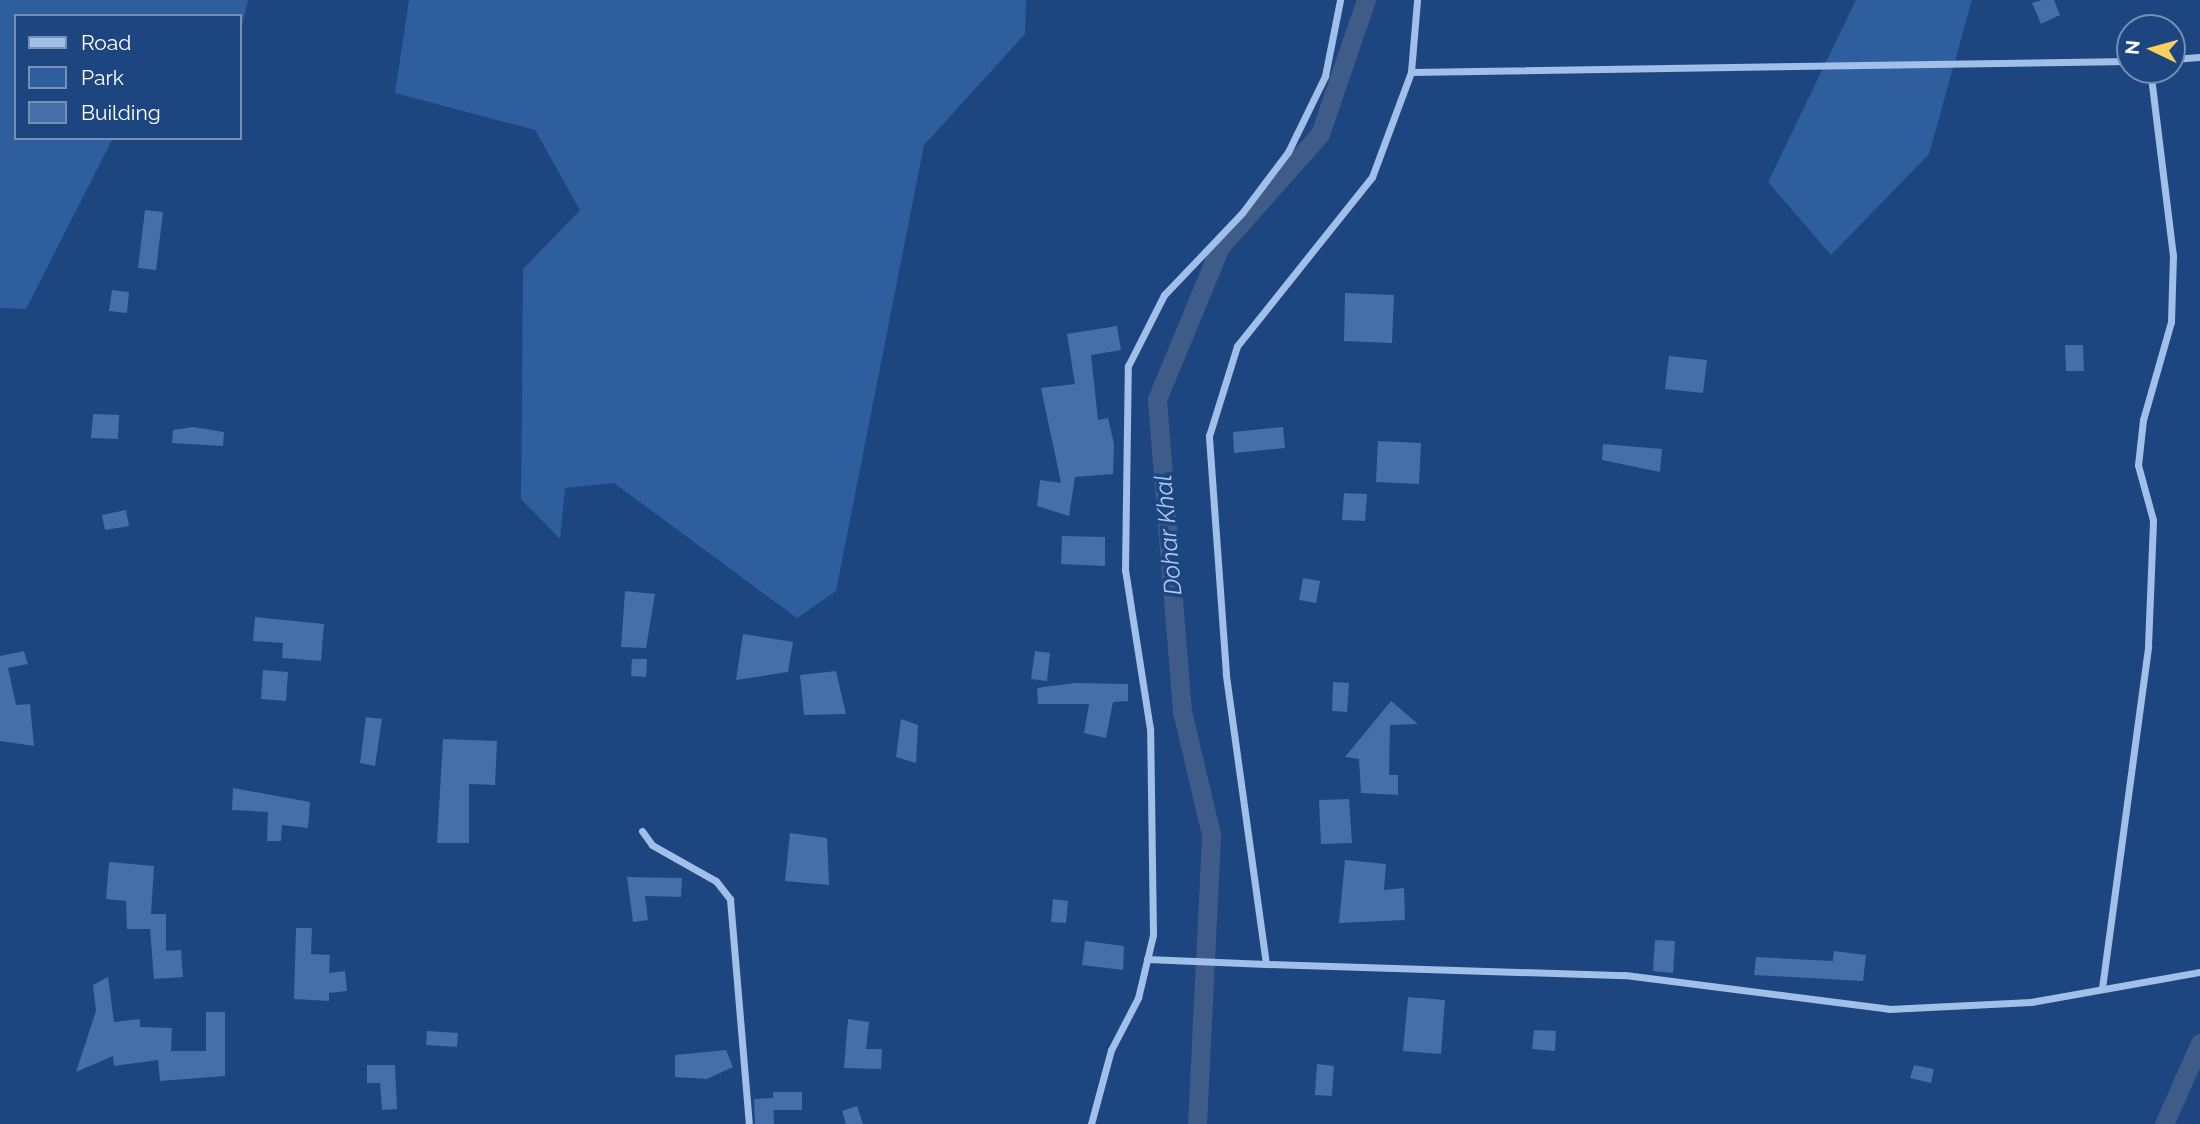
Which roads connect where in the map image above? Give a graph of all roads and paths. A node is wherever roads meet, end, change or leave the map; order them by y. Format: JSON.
{"nodes":[{"id":1,"x":1340,"y":0,"type":"edge"},
{"id":2,"x":1418,"y":0,"type":"edge"},
{"id":3,"x":2116,"y":61,"type":"edge"},
{"id":4,"x":1411,"y":72,"type":"junction"},
{"id":5,"x":2152,"y":84,"type":"edge"},
{"id":6,"x":642,"y":831,"type":"dead end"},
{"id":7,"x":1147,"y":958,"type":"junction"},
{"id":8,"x":1266,"y":964,"type":"junction"},
{"id":9,"x":2200,"y":972,"type":"edge"},
{"id":10,"x":2102,"y":988,"type":"junction"},
{"id":11,"x":749,"y":1124,"type":"edge"},
{"id":12,"x":1091,"y":1124,"type":"edge"}],
"edges":[{"from":1,"to":7,"type":"street"},
{"from":2,"to":4,"type":"street"},
{"from":3,"to":4,"type":"street"},
{"from":4,"to":8,"type":"street"},
{"from":5,"to":10,"type":"street"},
{"from":6,"to":11,"type":"street"},
{"from":7,"to":8,"type":"street"},
{"from":7,"to":12,"type":"street"},
{"from":8,"to":10,"type":"street"},
{"from":9,"to":10,"type":"street"}]}
